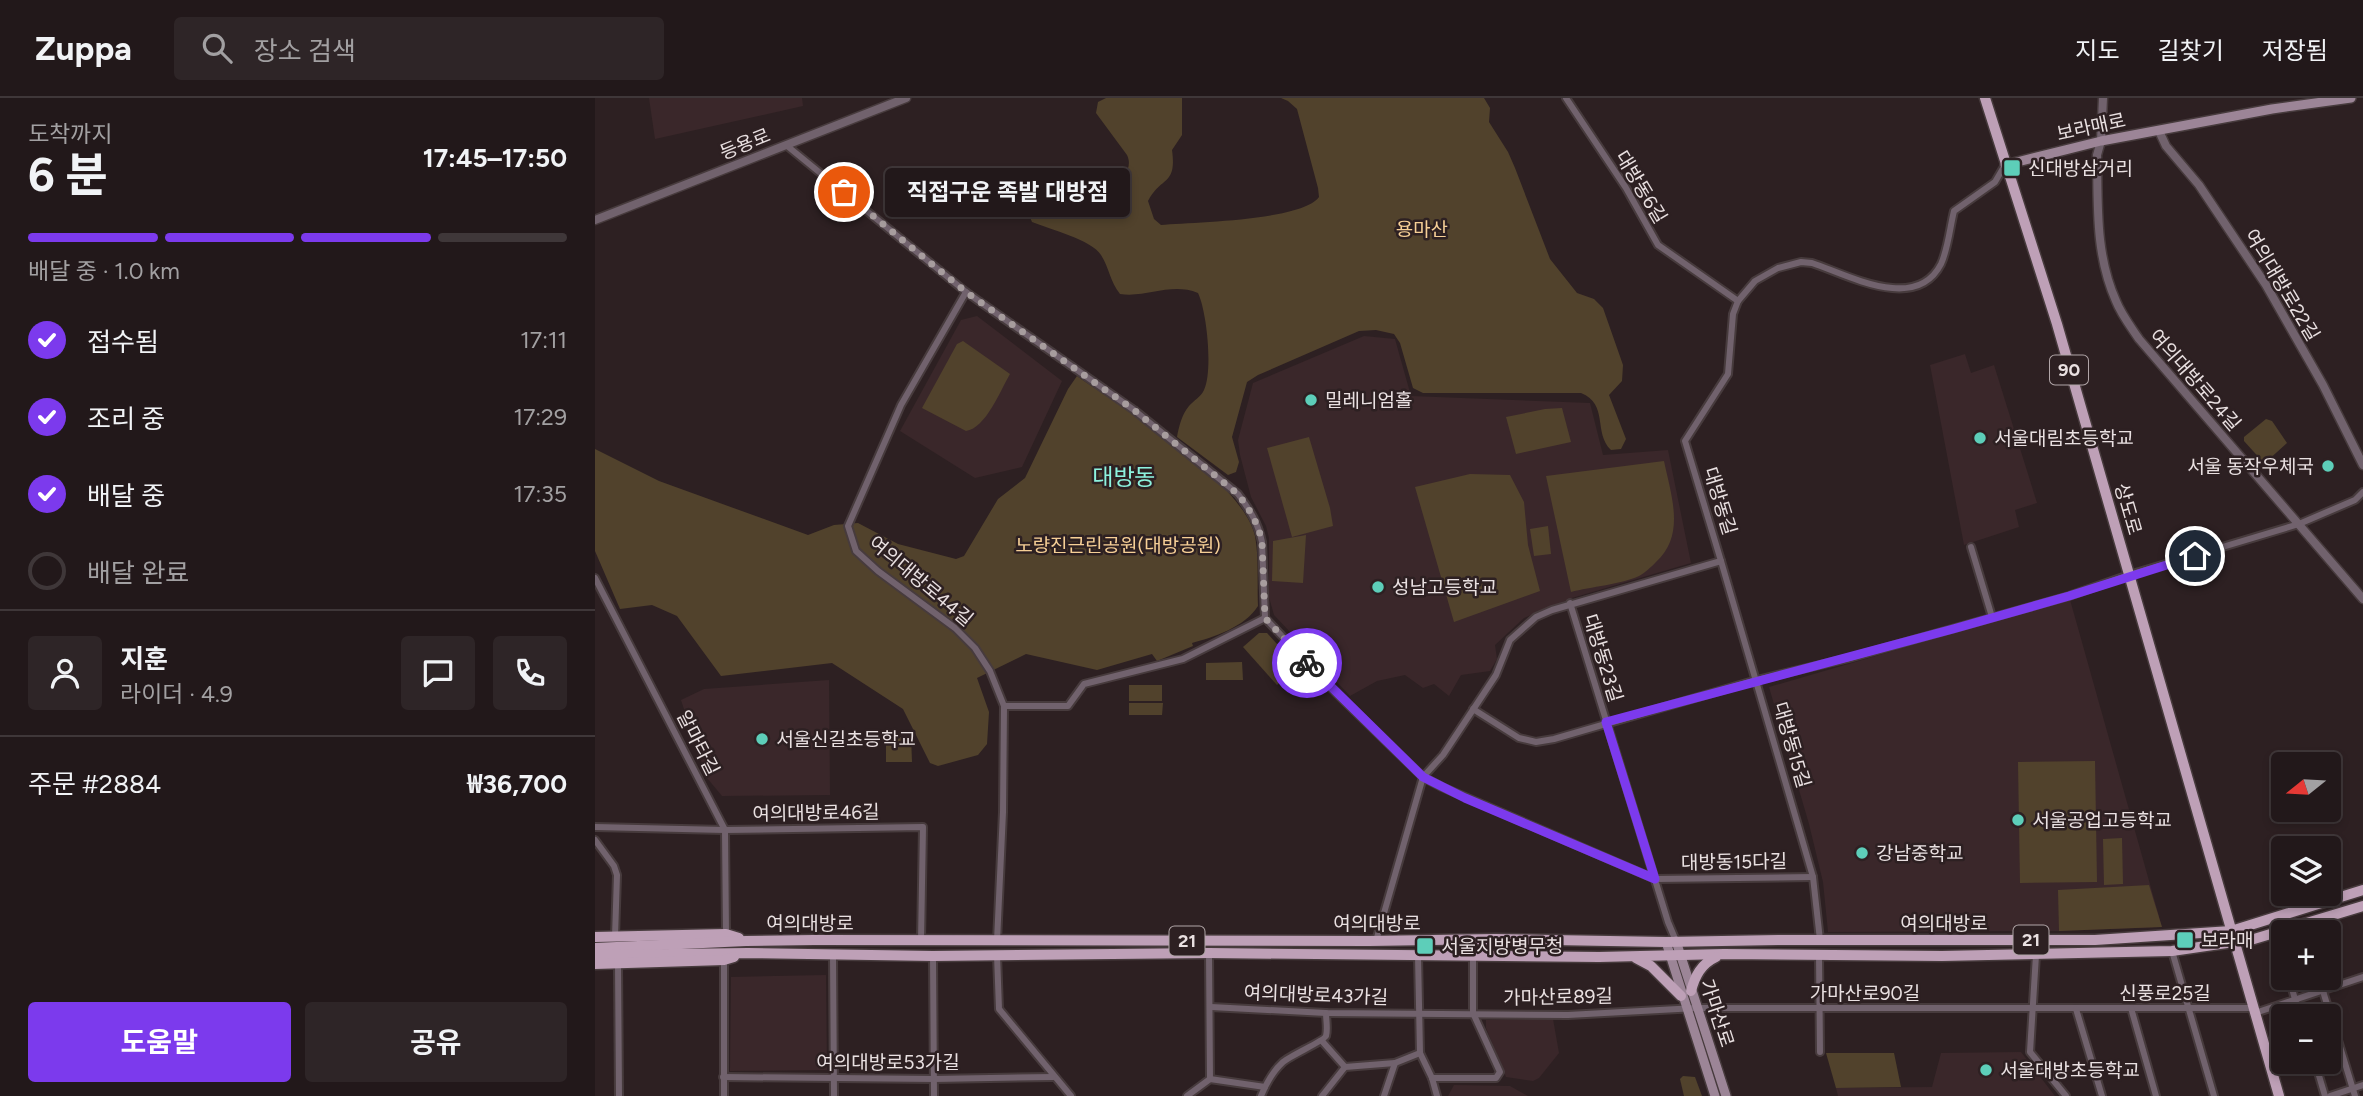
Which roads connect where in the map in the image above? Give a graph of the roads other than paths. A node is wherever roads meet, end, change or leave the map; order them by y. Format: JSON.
{"nodes":[{"id":1,"x":906,"y":98,"type":"edge"},
{"id":2,"x":1566,"y":98,"type":"edge"},
{"id":3,"x":1985,"y":98,"type":"edge"},
{"id":4,"x":2351,"y":98,"type":"edge"},
{"id":5,"x":2105,"y":99,"type":"edge"},
{"id":6,"x":2159,"y":131,"type":"junction"},
{"id":7,"x":2101,"y":141,"type":"junction"},
{"id":8,"x":786,"y":145,"type":"junction"},
{"id":9,"x":2005,"y":165,"type":"junction"},
{"id":10,"x":595,"y":220,"type":"edge"},
{"id":11,"x":966,"y":292,"type":"junction"},
{"id":12,"x":1738,"y":301,"type":"junction"},
{"id":13,"x":2363,"y":465,"type":"edge"},
{"id":14,"x":2363,"y":492,"type":"edge"},
{"id":15,"x":2299,"y":524,"type":"junction"},
{"id":16,"x":1971,"y":547,"type":"dead end"},
{"id":17,"x":1721,"y":561,"type":"junction"},
{"id":18,"x":2129,"y":575,"type":"junction"},
{"id":19,"x":595,"y":578,"type":"edge"},
{"id":20,"x":2363,"y":599,"type":"edge"},
{"id":21,"x":1570,"y":603,"type":"junction"},
{"id":22,"x":1992,"y":617,"type":"junction"},
{"id":23,"x":1265,"y":618,"type":"junction"},
{"id":24,"x":1757,"y":680,"type":"junction"},
{"id":25,"x":1004,"y":706,"type":"junction"},
{"id":26,"x":1473,"y":709,"type":"junction"},
{"id":27,"x":1606,"y":722,"type":"junction"},
{"id":28,"x":1423,"y":777,"type":"junction"},
{"id":29,"x":595,"y":827,"type":"edge"},
{"id":30,"x":725,"y":830,"type":"junction"},
{"id":31,"x":595,"y":840,"type":"edge"},
{"id":32,"x":1813,"y":877,"type":"junction"},
{"id":33,"x":1655,"y":879,"type":"junction"},
{"id":34,"x":2363,"y":890,"type":"edge"},
{"id":35,"x":2363,"y":906,"type":"edge"},
{"id":36,"x":2326,"y":920,"type":"edge"},
{"id":37,"x":2271,"y":933,"type":"edge"},
{"id":38,"x":726,"y":934,"type":"junction"},
{"id":39,"x":595,"y":937,"type":"edge"},
{"id":40,"x":615,"y":937,"type":"junction"},
{"id":41,"x":2233,"y":937,"type":"junction"},
{"id":42,"x":746,"y":941,"type":"junction"},
{"id":43,"x":921,"y":941,"type":"junction"},
{"id":44,"x":997,"y":941,"type":"junction"},
{"id":45,"x":1376,"y":941,"type":"junction"},
{"id":46,"x":1417,"y":941,"type":"junction"},
{"id":47,"x":1820,"y":941,"type":"junction"},
{"id":48,"x":1671,"y":942,"type":"junction"},
{"id":49,"x":595,"y":948,"type":"edge"},
{"id":50,"x":2172,"y":951,"type":"junction"},
{"id":51,"x":748,"y":953,"type":"junction"},
{"id":52,"x":1209,"y":953,"type":"junction"},
{"id":53,"x":1724,"y":954,"type":"junction"},
{"id":54,"x":1819,"y":954,"type":"junction"},
{"id":55,"x":595,"y":955,"type":"edge"},
{"id":56,"x":833,"y":955,"type":"junction"},
{"id":57,"x":997,"y":955,"type":"junction"},
{"id":58,"x":1377,"y":955,"type":"junction"},
{"id":59,"x":1418,"y":955,"type":"junction"},
{"id":60,"x":1674,"y":955,"type":"junction"},
{"id":61,"x":2036,"y":955,"type":"junction"},
{"id":62,"x":933,"y":956,"type":"junction"},
{"id":63,"x":1473,"y":956,"type":"junction"},
{"id":64,"x":1632,"y":956,"type":"junction"},
{"id":65,"x":724,"y":960,"type":"junction"},
{"id":66,"x":618,"y":963,"type":"junction"},
{"id":67,"x":595,"y":964,"type":"edge"},
{"id":68,"x":2363,"y":976,"type":"edge"},
{"id":69,"x":2341,"y":984,"type":"edge"},
{"id":70,"x":2292,"y":990,"type":"edge"},
{"id":71,"x":2323,"y":990,"type":"joint"},
{"id":72,"x":1686,"y":994,"type":"junction"},
{"id":73,"x":2295,"y":999,"type":"junction"},
{"id":74,"x":2296,"y":1004,"type":"edge"},
{"id":75,"x":1211,"y":1007,"type":"junction"},
{"id":76,"x":1696,"y":1008,"type":"junction"},
{"id":77,"x":2187,"y":1008,"type":"junction"},
{"id":78,"x":1686,"y":1009,"type":"junction"},
{"id":79,"x":1819,"y":1009,"type":"junction"},
{"id":80,"x":2033,"y":1009,"type":"junction"},
{"id":81,"x":2076,"y":1009,"type":"junction"},
{"id":82,"x":2131,"y":1009,"type":"junction"},
{"id":83,"x":2254,"y":1011,"type":"junction"},
{"id":84,"x":1327,"y":1013,"type":"junction"},
{"id":85,"x":1472,"y":1013,"type":"junction"},
{"id":86,"x":1419,"y":1014,"type":"junction"},
{"id":87,"x":1322,"y":1041,"type":"junction"},
{"id":88,"x":1820,"y":1052,"type":"dead end"},
{"id":89,"x":1420,"y":1053,"type":"junction"},
{"id":90,"x":1395,"y":1063,"type":"junction"},
{"id":91,"x":1345,"y":1067,"type":"junction"},
{"id":92,"x":2319,"y":1074,"type":"edge"},
{"id":93,"x":723,"y":1077,"type":"junction"},
{"id":94,"x":1053,"y":1077,"type":"junction"},
{"id":95,"x":834,"y":1078,"type":"junction"},
{"id":96,"x":1432,"y":1078,"type":"junction"},
{"id":97,"x":934,"y":1079,"type":"junction"},
{"id":98,"x":1210,"y":1079,"type":"junction"},
{"id":99,"x":2363,"y":1085,"type":"edge"},
{"id":100,"x":1265,"y":1087,"type":"junction"},
{"id":101,"x":2354,"y":1092,"type":"edge"},
{"id":102,"x":1198,"y":1093,"type":"edge"},
{"id":103,"x":619,"y":1096,"type":"edge"},
{"id":104,"x":724,"y":1096,"type":"edge"},
{"id":105,"x":834,"y":1096,"type":"edge"},
{"id":106,"x":934,"y":1096,"type":"edge"},
{"id":107,"x":1071,"y":1096,"type":"edge"},
{"id":108,"x":1187,"y":1096,"type":"edge"},
{"id":109,"x":1261,"y":1096,"type":"edge"},
{"id":110,"x":1322,"y":1096,"type":"edge"},
{"id":111,"x":1384,"y":1096,"type":"edge"},
{"id":112,"x":1437,"y":1096,"type":"edge"},
{"id":113,"x":1715,"y":1096,"type":"edge"},
{"id":114,"x":1726,"y":1096,"type":"edge"},
{"id":115,"x":2066,"y":1096,"type":"edge"},
{"id":116,"x":2102,"y":1096,"type":"edge"},
{"id":117,"x":2156,"y":1096,"type":"edge"},
{"id":118,"x":2214,"y":1096,"type":"edge"},
{"id":119,"x":2279,"y":1096,"type":"edge"},
{"id":120,"x":2327,"y":1096,"type":"edge"}],
"edges":[{"from":1,"to":8,"type":"street","name":"등용로"},
{"from":2,"to":12,"type":"street","name":"대방동6길"},
{"from":3,"to":9,"type":"main road","name":"상도로","number":"90"},
{"from":4,"to":6,"type":"main road","name":"보라매로"},
{"from":5,"to":7,"type":"street","name":"여의대방로24길"},
{"from":6,"to":7,"type":"main road","name":"보라매로"},
{"from":6,"to":13,"type":"street","name":"여의대방로22길"},
{"from":7,"to":9,"type":"main road","name":"보라매로"},
{"from":7,"to":15,"type":"street","name":"여의대방로24길"},
{"from":8,"to":10,"type":"street","name":"등용로"},
{"from":8,"to":11,"type":"street"},
{"from":9,"to":12,"type":"street"},
{"from":9,"to":18,"type":"main road","name":"상도로","number":"90"},
{"from":11,"to":23,"type":"street"},
{"from":11,"to":25,"type":"street","name":"여의대방로44길"},
{"from":12,"to":17,"type":"street","name":"대방동길"},
{"from":14,"to":15,"type":"street"},
{"from":15,"to":18,"type":"street"},
{"from":15,"to":20,"type":"street","name":"여의대방로24길"},
{"from":16,"to":22,"type":"street"},
{"from":17,"to":21,"type":"street","name":"대방동길"},
{"from":17,"to":24,"type":"street","name":"대방동15길"},
{"from":18,"to":22,"type":"street"},
{"from":18,"to":41,"type":"main road","name":"상도로","number":"90"},
{"from":19,"to":30,"type":"street","name":"알마타길"},
{"from":21,"to":26,"type":"street","name":"대방동길"},
{"from":21,"to":27,"type":"street","name":"대방동23길"},
{"from":22,"to":24,"type":"street"},
{"from":23,"to":25,"type":"street"},
{"from":23,"to":28,"type":"street"},
{"from":24,"to":27,"type":"street"},
{"from":24,"to":32,"type":"street","name":"대방동15길"},
{"from":25,"to":44,"type":"street","name":"여의대방로44길"},
{"from":26,"to":27,"type":"street"},
{"from":26,"to":28,"type":"street","name":"대방동길"},
{"from":27,"to":33,"type":"street","name":"대방동23길"},
{"from":28,"to":33,"type":"street"},
{"from":28,"to":45,"type":"street","name":"대방동길"},
{"from":29,"to":30,"type":"street","name":"여의대방로46길"},
{"from":30,"to":38,"type":"street","name":"알마타길"},
{"from":30,"to":43,"type":"street","name":"여의대방로46길"},
{"from":31,"to":40,"type":"street"},
{"from":32,"to":33,"type":"street","name":"대방동15다길"},
{"from":32,"to":47,"type":"street","name":"대방동15길"},
{"from":33,"to":48,"type":"street","name":"대방동23길"},
{"from":34,"to":41,"type":"main road","name":"여의대방로","number":"21"},
{"from":35,"to":36,"type":"main road","name":"여의대방로"},
{"from":37,"to":41,"type":"main road","name":"여의대방로"},
{"from":38,"to":40,"type":"main road","number":"21"},
{"from":38,"to":42,"type":"main road","number":"21"},
{"from":39,"to":40,"type":"main road","number":"21"},
{"from":41,"to":47,"type":"main road","name":"여의대방로","number":"21"},
{"from":41,"to":50,"type":"main road","name":"여의대방로"},
{"from":41,"to":83,"type":"main road","number":"90"},
{"from":42,"to":43,"type":"main road","name":"여의대방로","number":"21"},
{"from":42,"to":49,"type":"main road","name":"여의대방로"},
{"from":43,"to":44,"type":"main road","name":"여의대방로","number":"21"},
{"from":44,"to":45,"type":"main road","name":"여의대방로","number":"21"},
{"from":44,"to":57,"type":"street","name":"여의대방로44길"},
{"from":45,"to":46,"type":"main road","name":"여의대방로","number":"21"},
{"from":45,"to":58,"type":"main road"},
{"from":46,"to":48,"type":"main road","name":"여의대방로","number":"21"},
{"from":46,"to":59,"type":"main road"},
{"from":47,"to":48,"type":"main road","name":"여의대방로","number":"21"},
{"from":48,"to":60,"type":"main road","name":"가마산로"},
{"from":50,"to":61,"type":"main road","name":"여의대방로"},
{"from":50,"to":77,"type":"street"},
{"from":51,"to":55,"type":"main road","name":"여의대방로"},
{"from":51,"to":56,"type":"main road","name":"여의대방로"},
{"from":51,"to":65,"type":"main road"},
{"from":52,"to":57,"type":"main road","name":"여의대방로"},
{"from":52,"to":58,"type":"main road","name":"여의대방로"},
{"from":52,"to":75,"type":"street"},
{"from":53,"to":54,"type":"main road","name":"여의대방로"},
{"from":53,"to":60,"type":"main road","name":"여의대방로"},
{"from":53,"to":72,"type":"main road"},
{"from":54,"to":61,"type":"main road","name":"여의대방로","number":"21"},
{"from":54,"to":79,"type":"street"},
{"from":56,"to":62,"type":"main road","name":"여의대방로"},
{"from":56,"to":95,"type":"street"},
{"from":57,"to":62,"type":"main road","name":"여의대방로"},
{"from":57,"to":94,"type":"street"},
{"from":58,"to":59,"type":"main road","name":"여의대방로"},
{"from":59,"to":63,"type":"main road","name":"여의대방로"},
{"from":59,"to":86,"type":"street"},
{"from":60,"to":64,"type":"main road","name":"여의대방로"},
{"from":60,"to":72,"type":"main road","name":"가마산로"},
{"from":61,"to":80,"type":"street"},
{"from":62,"to":97,"type":"street"},
{"from":63,"to":64,"type":"main road","name":"여의대방로"},
{"from":63,"to":85,"type":"street"},
{"from":64,"to":72,"type":"main road"},
{"from":65,"to":66,"type":"main road"},
{"from":65,"to":93,"type":"street"},
{"from":66,"to":67,"type":"main road"},
{"from":66,"to":103,"type":"street"},
{"from":68,"to":69,"type":"street","name":"신풍로25길"},
{"from":70,"to":73,"type":"street"},
{"from":71,"to":73,"type":"street","name":"신풍로25길"},
{"from":71,"to":101,"type":"street"},
{"from":72,"to":76,"type":"main road","name":"가마산로"},
{"from":72,"to":78,"type":"main road","name":"가마산로"},
{"from":73,"to":74,"type":"street"},
{"from":73,"to":83,"type":"street","name":"신풍로25길"},
{"from":75,"to":84,"type":"street","name":"여의대방로43가길"},
{"from":75,"to":98,"type":"street"},
{"from":76,"to":78,"type":"street","name":"가마산로89길"},
{"from":76,"to":79,"type":"street","name":"가마산로90길"},
{"from":76,"to":114,"type":"main road","name":"가마산로"},
{"from":77,"to":82,"type":"street","name":"신풍로25길"},
{"from":77,"to":83,"type":"street","name":"신풍로25길"},
{"from":77,"to":118,"type":"street"},
{"from":78,"to":85,"type":"street","name":"가마산로89길"},
{"from":78,"to":113,"type":"main road","name":"가마산로"},
{"from":79,"to":80,"type":"street","name":"가마산로90길"},
{"from":79,"to":88,"type":"street"},
{"from":80,"to":81,"type":"street","name":"신풍로25길"},
{"from":80,"to":115,"type":"street"},
{"from":81,"to":82,"type":"street","name":"신풍로25길"},
{"from":81,"to":116,"type":"street"},
{"from":82,"to":117,"type":"street"},
{"from":83,"to":119,"type":"main road","number":"90"},
{"from":84,"to":86,"type":"street","name":"여의대방로43가길"},
{"from":84,"to":87,"type":"street"},
{"from":85,"to":86,"type":"street","name":"가마산로89길"},
{"from":85,"to":96,"type":"street"},
{"from":86,"to":89,"type":"street"},
{"from":87,"to":91,"type":"street"},
{"from":87,"to":100,"type":"street"},
{"from":89,"to":90,"type":"street"},
{"from":89,"to":96,"type":"street"},
{"from":90,"to":91,"type":"street"},
{"from":90,"to":111,"type":"street"},
{"from":91,"to":110,"type":"street"},
{"from":92,"to":120,"type":"street"},
{"from":93,"to":95,"type":"street","name":"여의대방로53가길"},
{"from":93,"to":104,"type":"street"},
{"from":94,"to":97,"type":"street","name":"여의대방로53가길"},
{"from":94,"to":107,"type":"street"},
{"from":95,"to":97,"type":"street","name":"여의대방로53가길"},
{"from":95,"to":105,"type":"street"},
{"from":96,"to":112,"type":"street"},
{"from":97,"to":106,"type":"street"},
{"from":98,"to":100,"type":"street"},
{"from":98,"to":102,"type":"street"},
{"from":99,"to":101,"type":"street"},
{"from":100,"to":109,"type":"street"},
{"from":101,"to":120,"type":"street"},
{"from":102,"to":108,"type":"street"}]}
